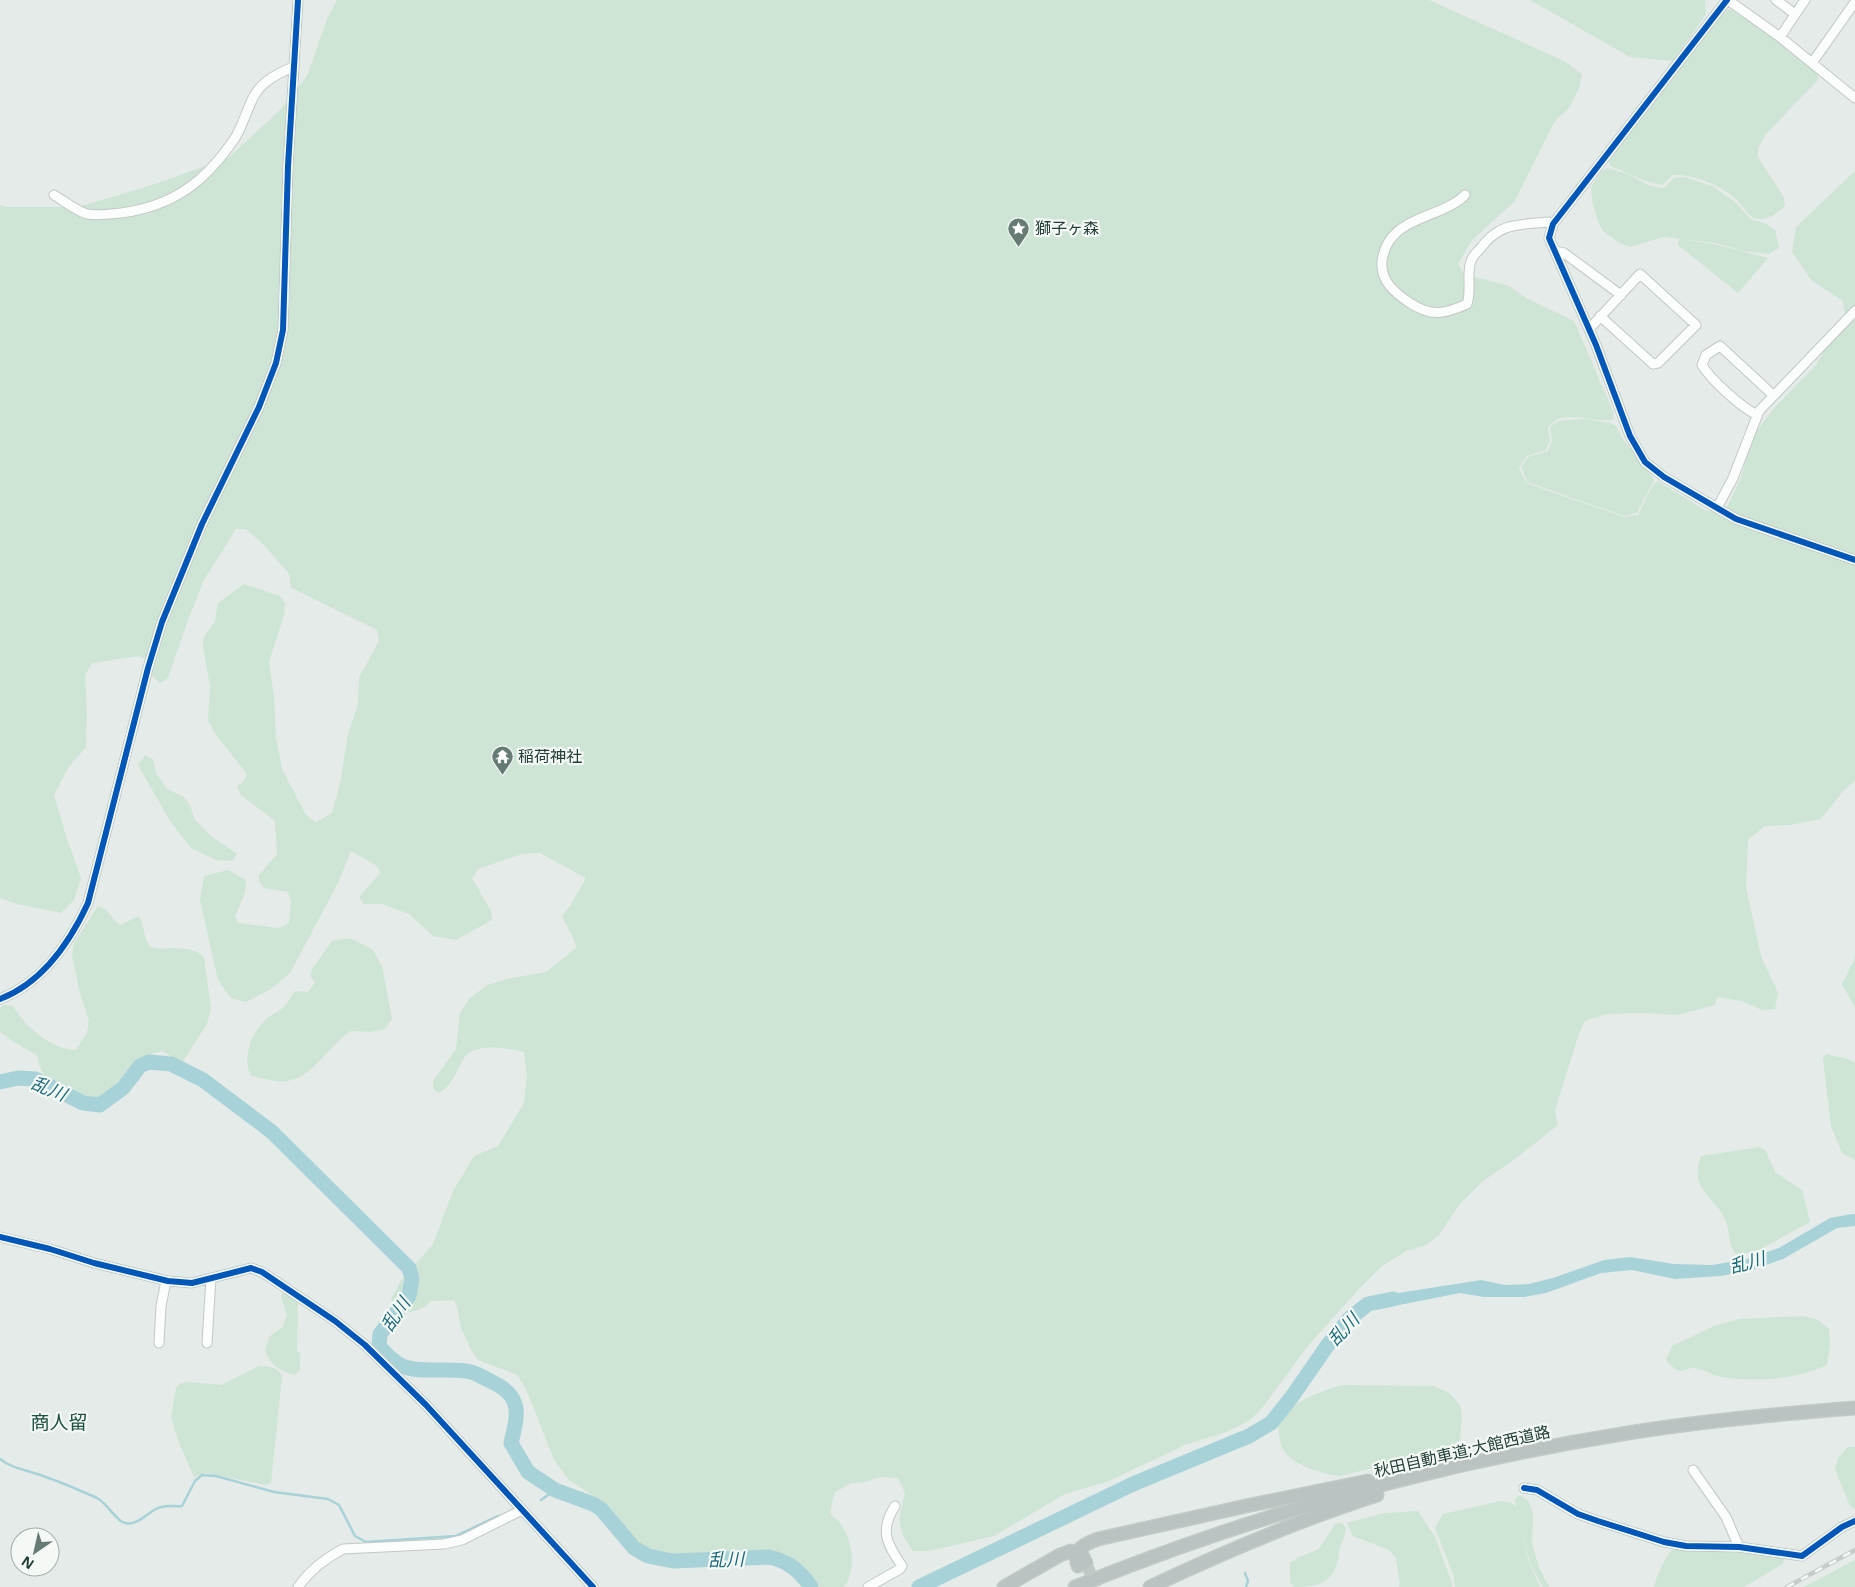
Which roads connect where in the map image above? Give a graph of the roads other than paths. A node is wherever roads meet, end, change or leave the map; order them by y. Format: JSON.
{"nodes":[{"id":1,"x":298,"y":0,"type":"edge"},
{"id":2,"x":1728,"y":0,"type":"edge"},
{"id":3,"x":1776,"y":0,"type":"edge"},
{"id":4,"x":1805,"y":0,"type":"edge"},
{"id":5,"x":1855,"y":2,"type":"edge"},
{"id":6,"x":1795,"y":14,"type":"junction"},
{"id":7,"x":1780,"y":37,"type":"junction"},
{"id":8,"x":1812,"y":63,"type":"junction"},
{"id":9,"x":293,"y":67,"type":"junction"},
{"id":10,"x":1855,"y":98,"type":"edge"},
{"id":11,"x":54,"y":195,"type":"dead end"},
{"id":12,"x":1465,"y":195,"type":"dead end"},
{"id":13,"x":1553,"y":224,"type":"junction"},
{"id":14,"x":1555,"y":251,"type":"junction"},
{"id":15,"x":1621,"y":294,"type":"junction"},
{"id":16,"x":1855,"y":311,"type":"edge"},
{"id":17,"x":1600,"y":316,"type":"junction"},
{"id":18,"x":1589,"y":328,"type":"junction"},
{"id":19,"x":1774,"y":396,"type":"junction"},
{"id":20,"x":1757,"y":415,"type":"junction"},
{"id":21,"x":1717,"y":508,"type":"junction"},
{"id":22,"x":1855,"y":560,"type":"edge"},
{"id":23,"x":0,"y":999,"type":"edge"},
{"id":24,"x":0,"y":1237,"type":"edge"},
{"id":25,"x":212,"y":1278,"type":"junction"},
{"id":26,"x":166,"y":1281,"type":"junction"},
{"id":27,"x":160,"y":1343,"type":"dead end"},
{"id":28,"x":207,"y":1343,"type":"dead end"},
{"id":29,"x":1855,"y":1408,"type":"edge"},
{"id":30,"x":1476,"y":1462,"type":"junction"},
{"id":31,"x":1694,"y":1470,"type":"dead end"},
{"id":32,"x":1524,"y":1488,"type":"dead end"},
{"id":33,"x":894,"y":1506,"type":"dead end"},
{"id":34,"x":522,"y":1510,"type":"junction"},
{"id":35,"x":1855,"y":1522,"type":"edge"},
{"id":36,"x":1738,"y":1547,"type":"junction"},
{"id":37,"x":1077,"y":1552,"type":"junction"},
{"id":38,"x":1082,"y":1564,"type":"tunnel mouth"},
{"id":39,"x":298,"y":1587,"type":"edge"},
{"id":40,"x":593,"y":1587,"type":"edge"},
{"id":41,"x":868,"y":1587,"type":"edge"},
{"id":42,"x":1004,"y":1587,"type":"edge"},
{"id":43,"x":1075,"y":1587,"type":"edge"},
{"id":44,"x":1150,"y":1587,"type":"edge"}],
"edges":[{"from":1,"to":9,"type":"street"},
{"from":2,"to":7,"type":"street"},
{"from":2,"to":13,"type":"street"},
{"from":3,"to":6,"type":"street"},
{"from":4,"to":6,"type":"street"},
{"from":5,"to":8,"type":"street"},
{"from":6,"to":7,"type":"street"},
{"from":7,"to":8,"type":"street"},
{"from":8,"to":10,"type":"street"},
{"from":9,"to":11,"type":"street"},
{"from":9,"to":23,"type":"street"},
{"from":12,"to":13,"type":"street"},
{"from":13,"to":14,"type":"street"},
{"from":14,"to":15,"type":"street"},
{"from":14,"to":18,"type":"street"},
{"from":15,"to":17,"type":"street"},
{"from":15,"to":17,"type":"street"},
{"from":16,"to":19,"type":"street"},
{"from":17,"to":18,"type":"street"},
{"from":18,"to":21,"type":"street"},
{"from":19,"to":20,"type":"street"},
{"from":19,"to":20,"type":"street"},
{"from":20,"to":21,"type":"street"},
{"from":21,"to":22,"type":"street"},
{"from":24,"to":26,"type":"street"},
{"from":25,"to":26,"type":"street"},
{"from":25,"to":28,"type":"street"},
{"from":25,"to":34,"type":"street"},
{"from":26,"to":27,"type":"street"},
{"from":29,"to":30,"type":"highway","name":"秋田自動車道;大館西道路"},
{"from":30,"to":37,"type":"highway"},
{"from":30,"to":43,"type":"highway","name":"秋田自動車道;大館西道路"},
{"from":30,"to":44,"type":"highway"},
{"from":31,"to":36,"type":"street"},
{"from":32,"to":36,"type":"street"},
{"from":33,"to":41,"type":"street"},
{"from":34,"to":39,"type":"street"},
{"from":34,"to":40,"type":"street"},
{"from":35,"to":36,"type":"street"},
{"from":37,"to":38,"type":"highway"},
{"from":37,"to":42,"type":"highway"}]}
